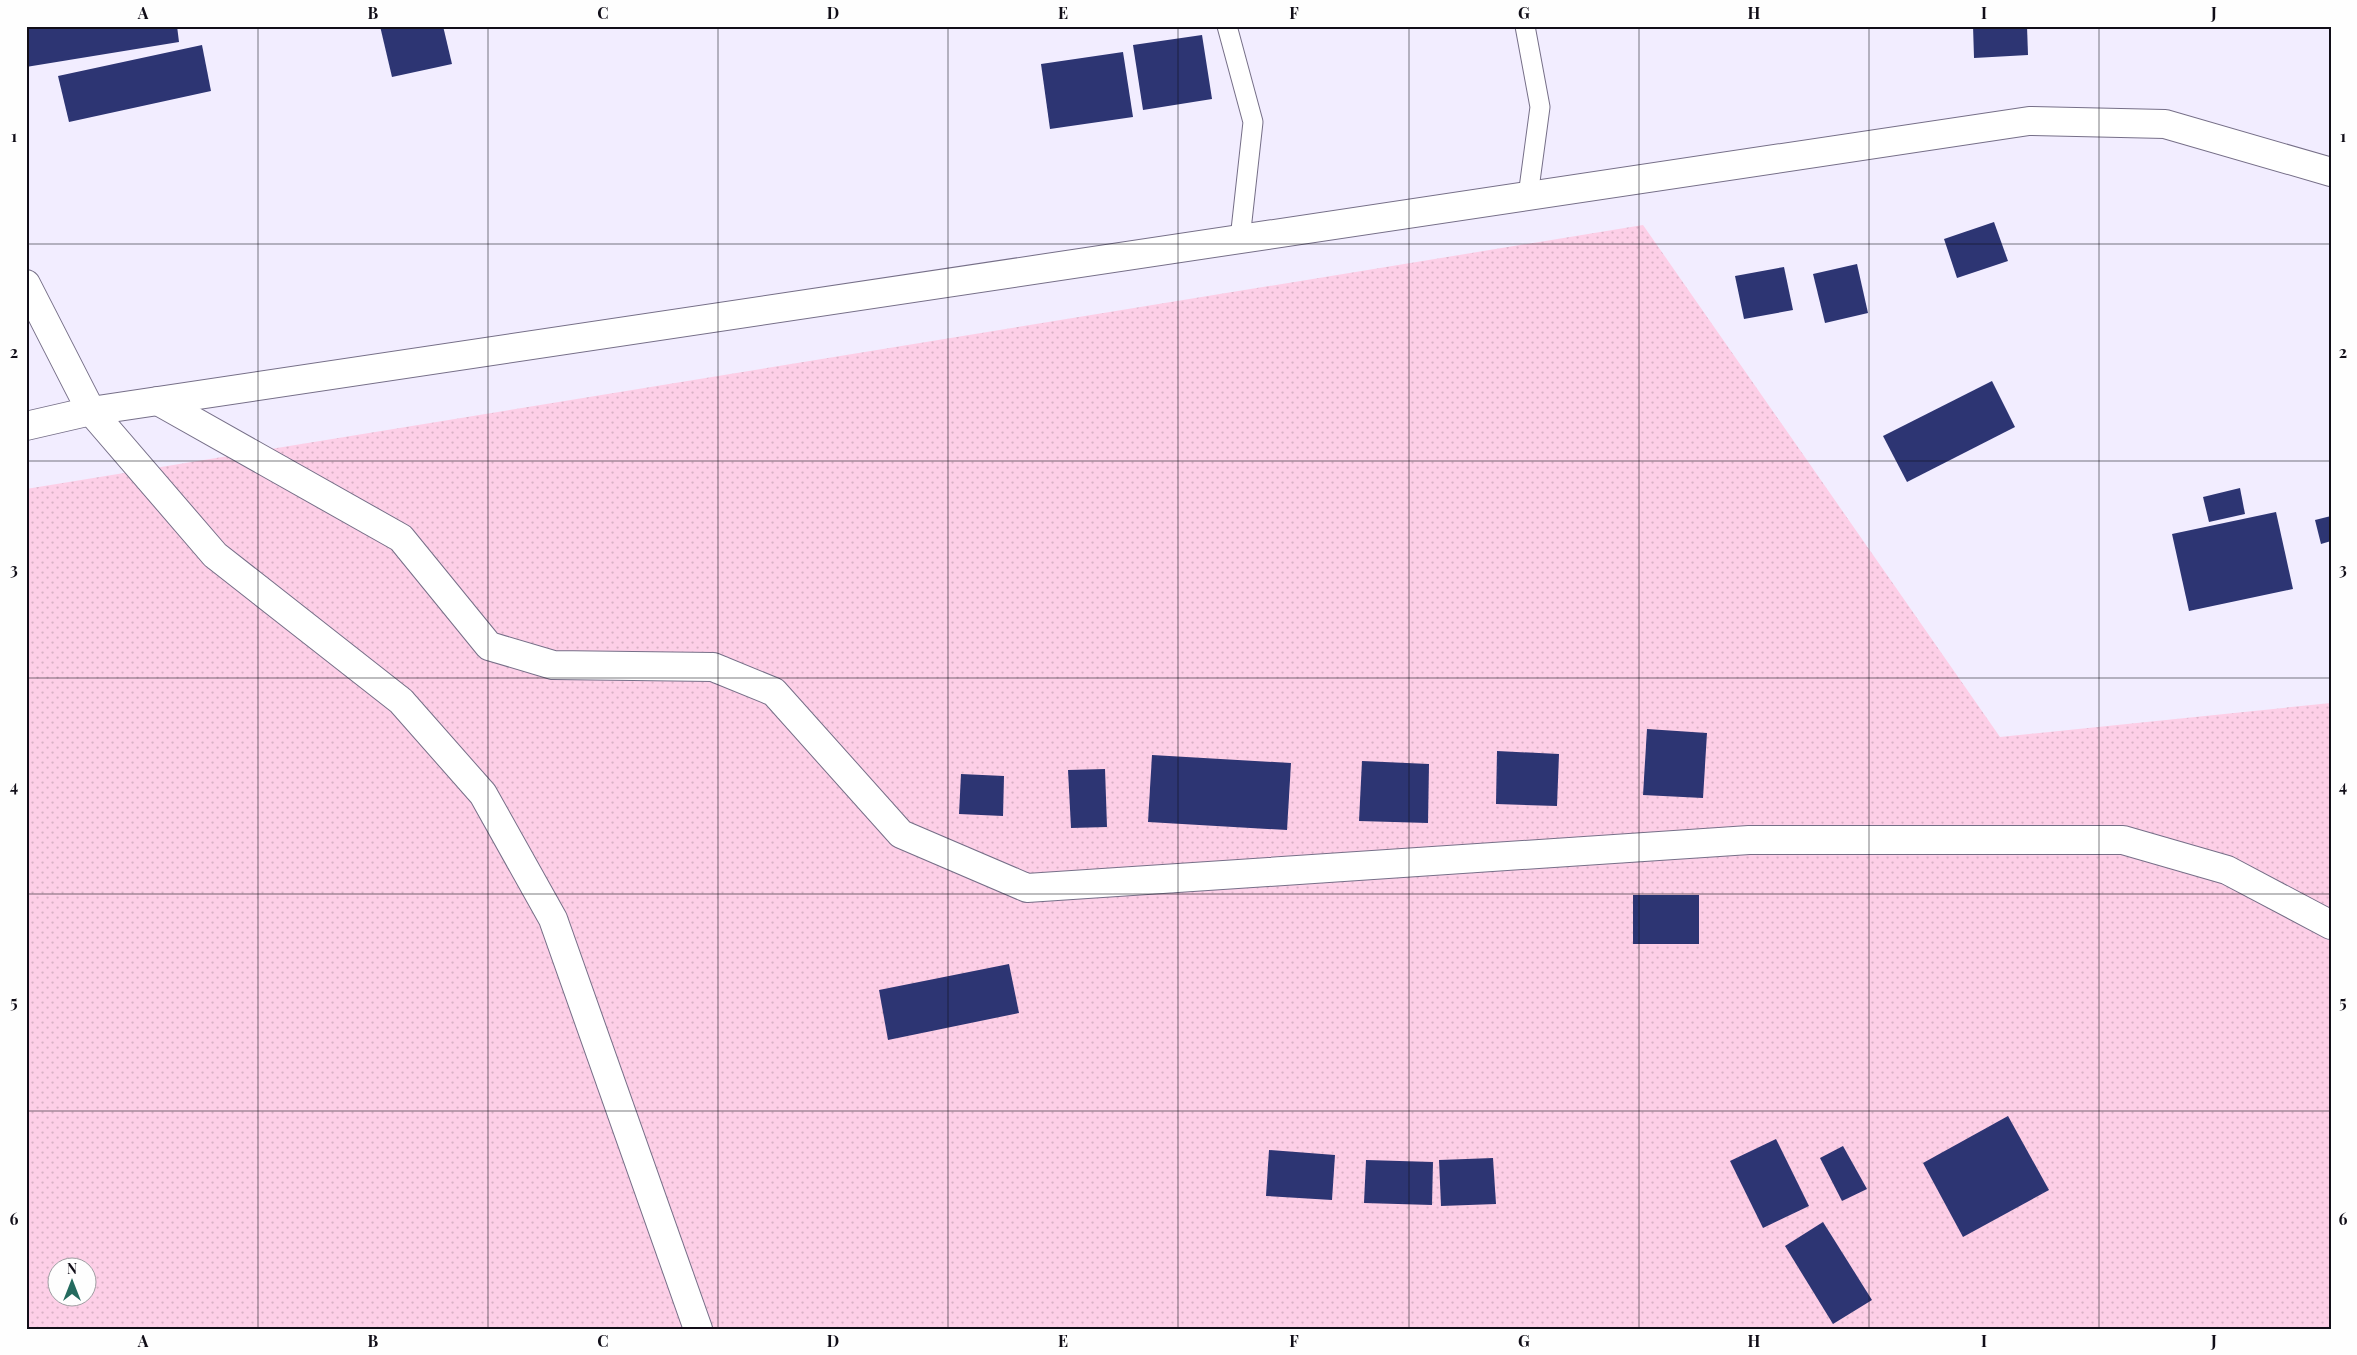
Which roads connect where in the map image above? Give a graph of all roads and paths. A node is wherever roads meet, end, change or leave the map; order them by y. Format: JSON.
{"nodes":[{"id":1,"x":1227,"y":26,"type":"edge"},
{"id":2,"x":1525,"y":26,"type":"edge"},
{"id":3,"x":2331,"y":172,"type":"edge"},
{"id":4,"x":1528,"y":196,"type":"junction"},
{"id":5,"x":1240,"y":239,"type":"junction"},
{"id":6,"x":26,"y":284,"type":"edge"},
{"id":7,"x":158,"y":401,"type":"junction"},
{"id":8,"x":91,"y":411,"type":"junction"},
{"id":9,"x":26,"y":426,"type":"edge"},
{"id":10,"x":2331,"y":925,"type":"edge"},
{"id":11,"x":698,"y":1329,"type":"edge"}],
"edges":[{"from":1,"to":5,"type":"lane"},
{"from":2,"to":4,"type":"lane"},
{"from":3,"to":4,"type":"street"},
{"from":4,"to":5,"type":"street"},
{"from":5,"to":7,"type":"street"},
{"from":6,"to":8,"type":"street"},
{"from":7,"to":8,"type":"street"},
{"from":7,"to":10,"type":"street"},
{"from":8,"to":9,"type":"street"},
{"from":8,"to":11,"type":"street"}]}
